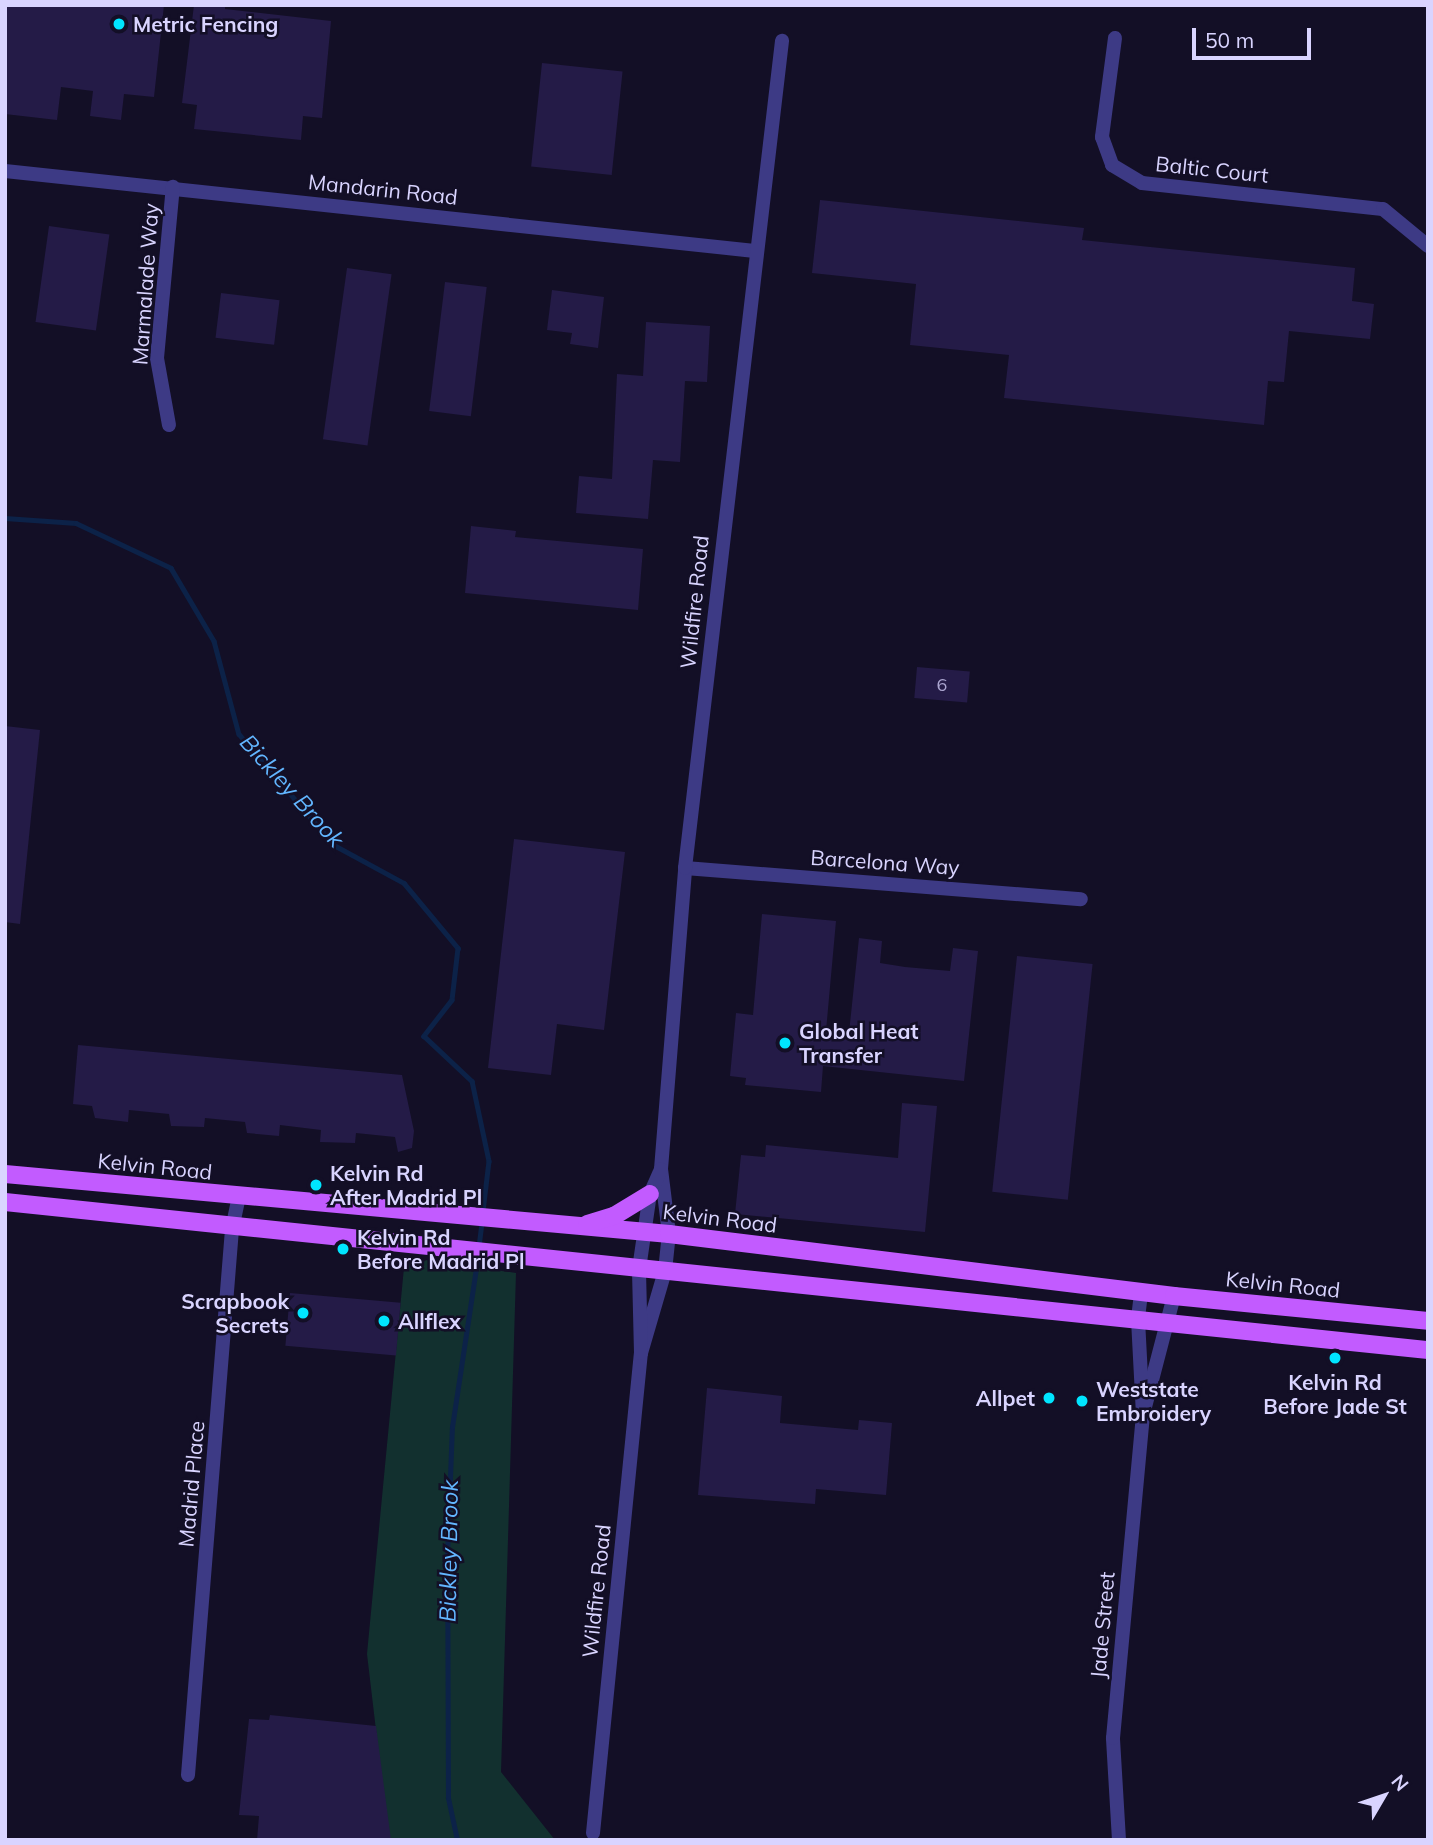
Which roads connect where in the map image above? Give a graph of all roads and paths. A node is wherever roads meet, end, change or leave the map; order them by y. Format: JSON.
{"nodes":[{"id":1,"x":1115,"y":38,"type":"dead end"},
{"id":2,"x":782,"y":41,"type":"dead end"},
{"id":3,"x":5,"y":170,"type":"edge"},
{"id":4,"x":173,"y":187,"type":"junction"},
{"id":5,"x":1427,"y":246,"type":"edge"},
{"id":6,"x":755,"y":251,"type":"junction"},
{"id":7,"x":169,"y":425,"type":"dead end"},
{"id":8,"x":685,"y":868,"type":"junction"},
{"id":9,"x":1081,"y":899,"type":"dead end"},
{"id":10,"x":661,"y":1169,"type":"junction"},
{"id":11,"x":9,"y":1175,"type":"edge"},
{"id":12,"x":650,"y":1194,"type":"junction"},
{"id":13,"x":239,"y":1197,"type":"junction"},
{"id":14,"x":8,"y":1203,"type":"edge"},
{"id":15,"x":577,"y":1227,"type":"junction"},
{"id":16,"x":232,"y":1229,"type":"junction"},
{"id":17,"x":643,"y":1232,"type":"junction"},
{"id":18,"x":669,"y":1234,"type":"junction"},
{"id":19,"x":639,"y":1269,"type":"junction"},
{"id":20,"x":665,"y":1271,"type":"junction"},
{"id":21,"x":1141,"y":1292,"type":"junction"},
{"id":22,"x":1174,"y":1296,"type":"junction"},
{"id":23,"x":1325,"y":1311,"type":"junction"},
{"id":24,"x":1138,"y":1318,"type":"junction"},
{"id":25,"x":1428,"y":1321,"type":"edge"},
{"id":26,"x":1170,"y":1322,"type":"junction"},
{"id":27,"x":1358,"y":1343,"type":"junction"},
{"id":28,"x":1428,"y":1350,"type":"edge"},
{"id":29,"x":641,"y":1353,"type":"junction"},
{"id":30,"x":1143,"y":1415,"type":"junction"},
{"id":31,"x":188,"y":1775,"type":"dead end"},
{"id":32,"x":593,"y":1833,"type":"dead end"},
{"id":33,"x":1118,"y":1840,"type":"edge"}],
"edges":[{"from":1,"to":5,"type":"street","name":"Baltic Court"},
{"from":2,"to":6,"type":"street","name":"Wildfire Road"},
{"from":3,"to":4,"type":"street","name":"Mandarin Road"},
{"from":4,"to":6,"type":"street","name":"Mandarin Road"},
{"from":4,"to":7,"type":"street","name":"Marmalade Way"},
{"from":6,"to":8,"type":"street","name":"Wildfire Road"},
{"from":8,"to":9,"type":"street","name":"Barcelona Way"},
{"from":8,"to":10,"type":"street","name":"Wildfire Road"},
{"from":10,"to":12,"type":"street","name":"Wildfire Road"},
{"from":10,"to":18,"type":"street","name":"Wildfire Road"},
{"from":11,"to":13,"type":"main road","name":"Kelvin Road"},
{"from":11,"to":14,"type":"main road"},
{"from":12,"to":15,"type":"main road"},
{"from":12,"to":17,"type":"street","name":"Wildfire Road"},
{"from":13,"to":15,"type":"main road","name":"Kelvin Road"},
{"from":13,"to":16,"type":"street","name":"Madrid Place"},
{"from":14,"to":16,"type":"main road"},
{"from":15,"to":17,"type":"main road","name":"Kelvin Road"},
{"from":16,"to":19,"type":"main road"},
{"from":16,"to":31,"type":"street","name":"Madrid Place"},
{"from":17,"to":18,"type":"main road","name":"Kelvin Road"},
{"from":17,"to":19,"type":"street","name":"Wildfire Road"},
{"from":18,"to":20,"type":"street","name":"Wildfire Road"},
{"from":18,"to":21,"type":"main road","name":"Kelvin Road"},
{"from":19,"to":20,"type":"main road"},
{"from":19,"to":29,"type":"street","name":"Wildfire Road"},
{"from":20,"to":24,"type":"main road"},
{"from":20,"to":29,"type":"street","name":"Wildfire Road"},
{"from":21,"to":22,"type":"main road","name":"Kelvin Road"},
{"from":21,"to":24,"type":"street","name":"Jade Street"},
{"from":22,"to":23,"type":"main road","name":"Kelvin Road"},
{"from":22,"to":26,"type":"street","name":"Jade Street"},
{"from":23,"to":25,"type":"main road","name":"Kelvin Road"},
{"from":23,"to":27,"type":"main road"},
{"from":24,"to":26,"type":"main road"},
{"from":24,"to":30,"type":"street","name":"Jade Street"},
{"from":26,"to":27,"type":"main road"},
{"from":26,"to":30,"type":"street","name":"Jade Street"},
{"from":27,"to":28,"type":"main road"},
{"from":29,"to":32,"type":"street","name":"Wildfire Road"},
{"from":30,"to":33,"type":"street","name":"Jade Street"}]}
